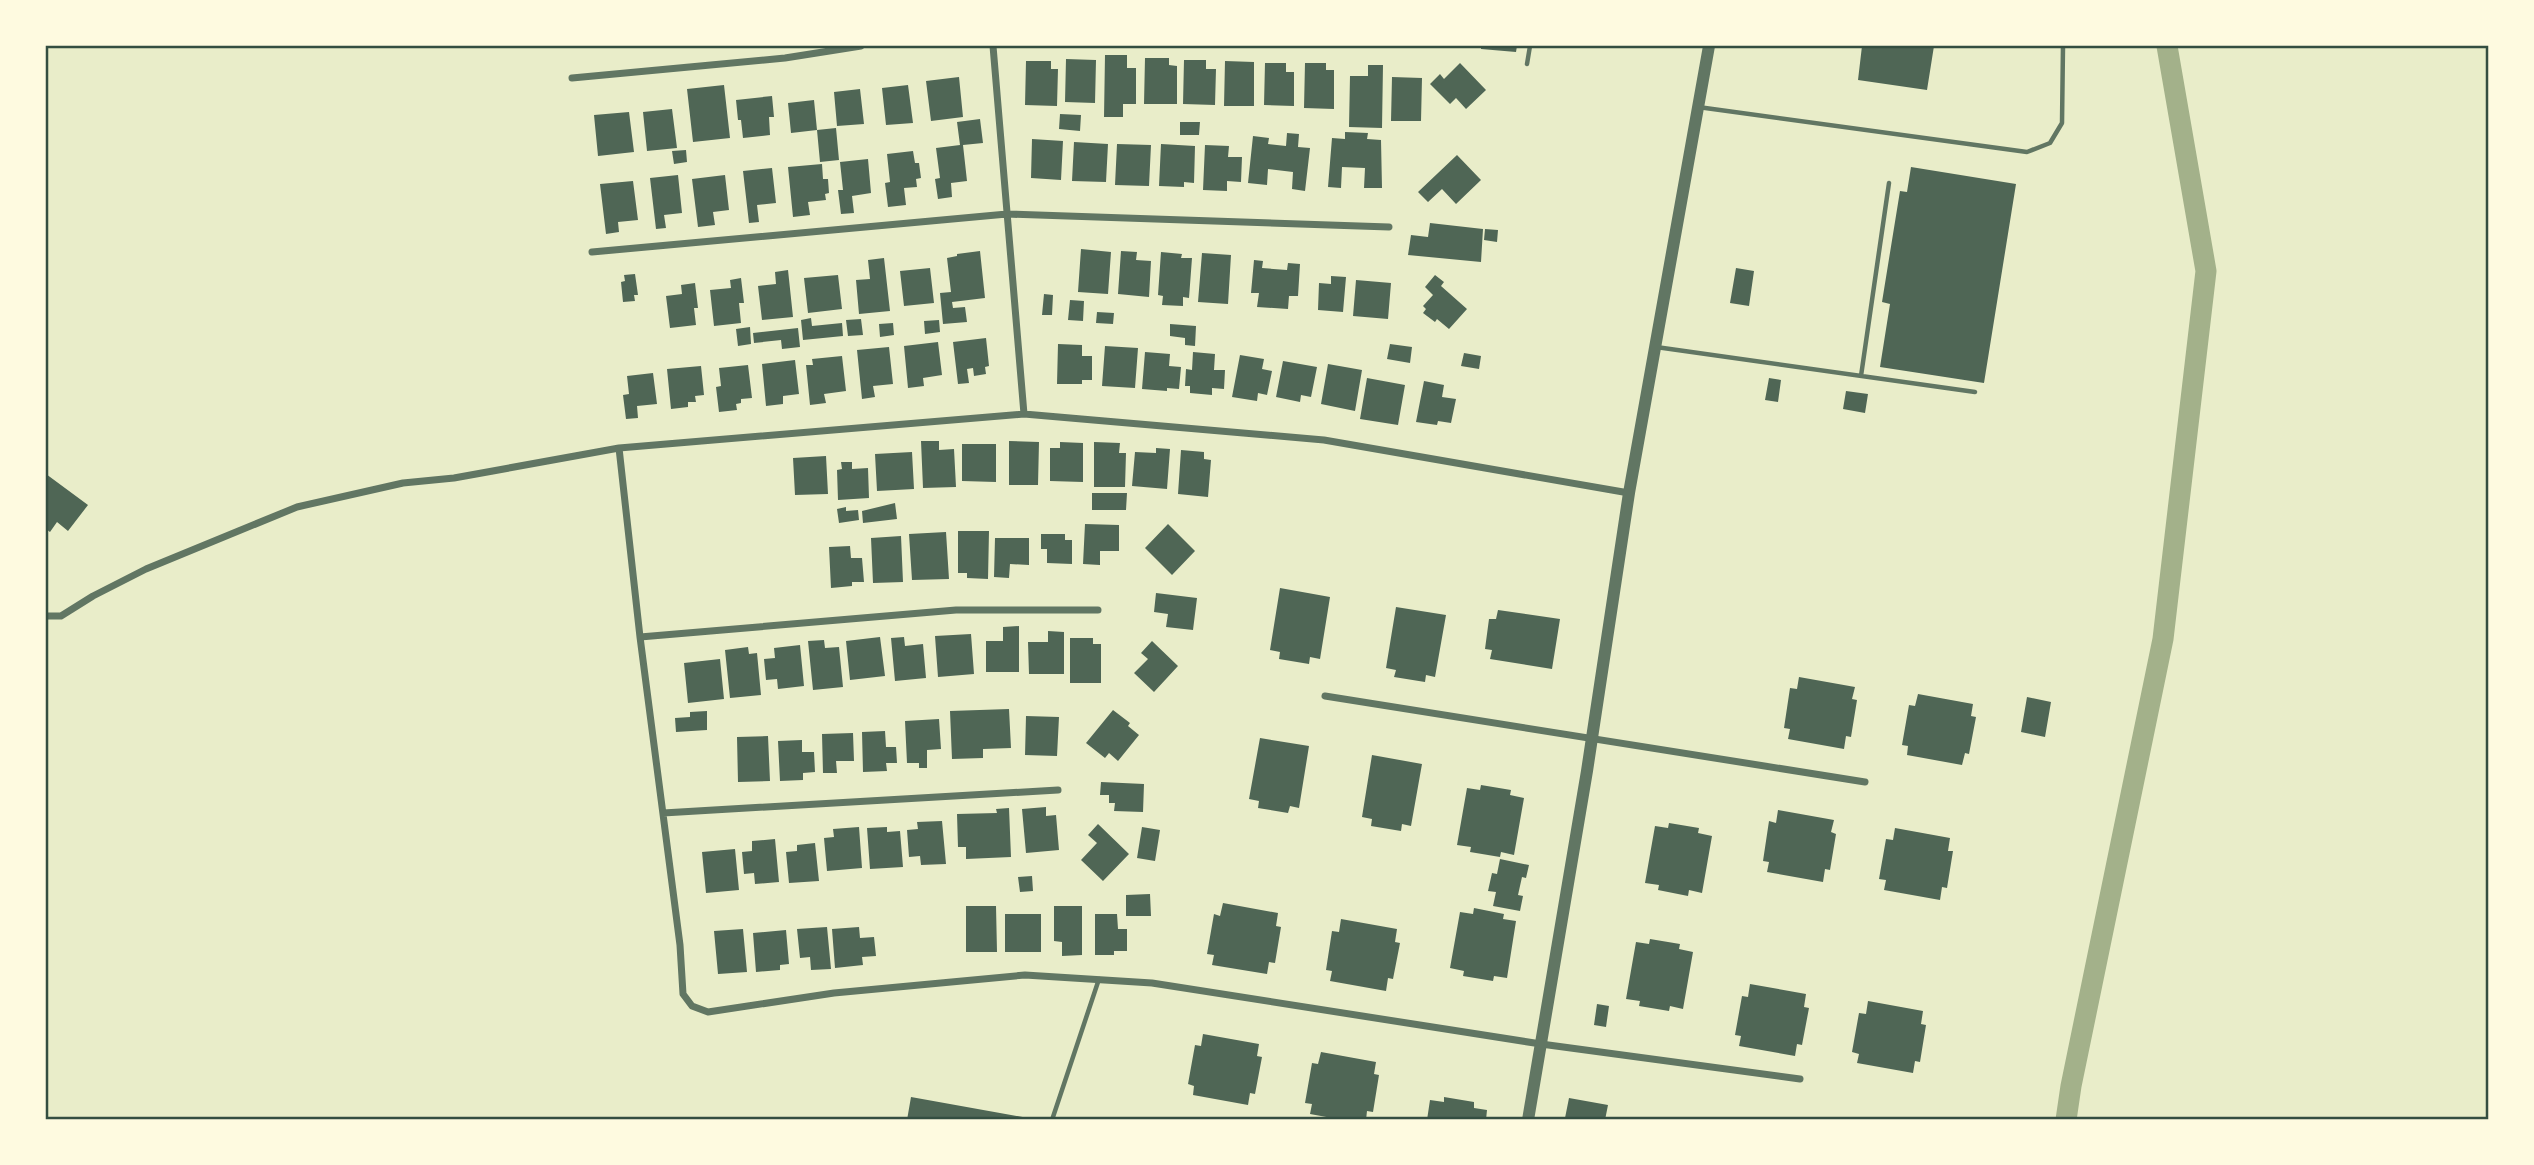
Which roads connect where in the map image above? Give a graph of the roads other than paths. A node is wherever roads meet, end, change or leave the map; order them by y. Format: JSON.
{"nodes":[{"id":1,"x":861,"y":46,"type":"edge"},
{"id":2,"x":993,"y":46,"type":"edge"},
{"id":3,"x":1530,"y":46,"type":"edge"},
{"id":4,"x":1709,"y":46,"type":"edge"},
{"id":5,"x":2063,"y":46,"type":"edge"},
{"id":6,"x":1527,"y":64,"type":"dead end"},
{"id":7,"x":572,"y":78,"type":"dead end"},
{"id":8,"x":1696,"y":106,"type":"junction"},
{"id":9,"x":1889,"y":183,"type":"dead end"},
{"id":10,"x":1007,"y":214,"type":"junction"},
{"id":11,"x":1389,"y":227,"type":"dead end"},
{"id":12,"x":592,"y":252,"type":"dead end"},
{"id":13,"x":1655,"y":347,"type":"junction"},
{"id":14,"x":1861,"y":376,"type":"junction"},
{"id":15,"x":1975,"y":392,"type":"dead end"},
{"id":16,"x":1024,"y":414,"type":"junction"},
{"id":17,"x":619,"y":448,"type":"junction"},
{"id":18,"x":1629,"y":493,"type":"junction"},
{"id":19,"x":1098,"y":610,"type":"dead end"},
{"id":20,"x":46,"y":617,"type":"edge"},
{"id":21,"x":640,"y":636,"type":"junction"},
{"id":22,"x":1325,"y":696,"type":"dead end"},
{"id":23,"x":1592,"y":738,"type":"junction"},
{"id":24,"x":1865,"y":782,"type":"dead end"},
{"id":25,"x":1058,"y":790,"type":"dead end"},
{"id":26,"x":663,"y":813,"type":"junction"},
{"id":27,"x":1099,"y":978,"type":"junction"},
{"id":28,"x":1541,"y":1044,"type":"junction"},
{"id":29,"x":1800,"y":1079,"type":"dead end"},
{"id":30,"x":1052,"y":1119,"type":"edge"},
{"id":31,"x":1528,"y":1119,"type":"edge"}],
"edges":[{"from":1,"to":7,"type":"street"},
{"from":2,"to":10,"type":"street"},
{"from":3,"to":6,"type":"lane"},
{"from":4,"to":8,"type":"street"},
{"from":5,"to":8,"type":"lane"},
{"from":8,"to":13,"type":"street"},
{"from":9,"to":14,"type":"lane"},
{"from":10,"to":11,"type":"street"},
{"from":10,"to":12,"type":"street"},
{"from":10,"to":16,"type":"street"},
{"from":13,"to":14,"type":"lane"},
{"from":13,"to":18,"type":"street"},
{"from":14,"to":15,"type":"lane"},
{"from":16,"to":17,"type":"street"},
{"from":16,"to":18,"type":"street"},
{"from":17,"to":20,"type":"street"},
{"from":17,"to":21,"type":"street"},
{"from":18,"to":23,"type":"street"},
{"from":19,"to":21,"type":"street"},
{"from":21,"to":26,"type":"street"},
{"from":22,"to":23,"type":"street"},
{"from":23,"to":24,"type":"street"},
{"from":23,"to":28,"type":"street"},
{"from":25,"to":26,"type":"street"},
{"from":26,"to":27,"type":"street"},
{"from":27,"to":28,"type":"street"},
{"from":27,"to":30,"type":"lane"},
{"from":28,"to":29,"type":"street"},
{"from":28,"to":31,"type":"street"}]}
